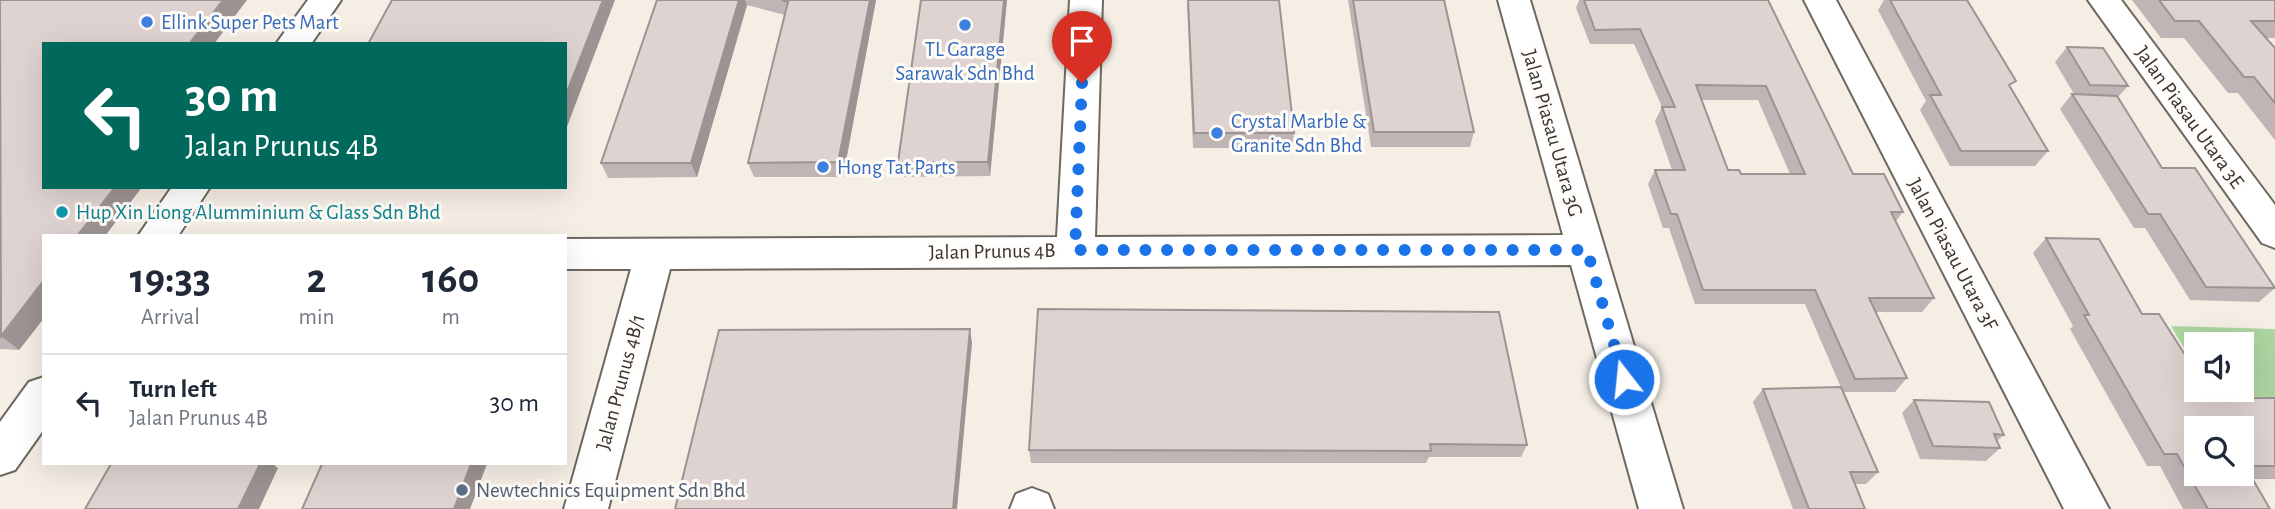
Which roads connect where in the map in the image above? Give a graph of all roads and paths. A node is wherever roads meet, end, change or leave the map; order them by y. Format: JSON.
{"nodes":[{"id":1,"x":326,"y":0,"type":"edge"},
{"id":2,"x":1086,"y":0,"type":"edge"},
{"id":3,"x":1514,"y":0,"type":"edge"},
{"id":4,"x":1820,"y":0,"type":"edge"},
{"id":5,"x":2104,"y":0,"type":"edge"},
{"id":6,"x":294,"y":42,"type":"edge"},
{"id":7,"x":191,"y":189,"type":"edge"},
{"id":8,"x":2275,"y":233,"type":"edge"},
{"id":9,"x":158,"y":234,"type":"edge"},
{"id":10,"x":1075,"y":250,"type":"junction"},
{"id":11,"x":1587,"y":250,"type":"junction"},
{"id":12,"x":567,"y":254,"type":"edge"},
{"id":13,"x":654,"y":255,"type":"junction"},
{"id":14,"x":42,"y":398,"type":"edge"},
{"id":15,"x":0,"y":456,"type":"edge"},
{"id":16,"x":586,"y":509,"type":"edge"},
{"id":17,"x":1661,"y":509,"type":"edge"},
{"id":18,"x":2087,"y":509,"type":"edge"}],
"edges":[{"from":1,"to":6,"type":"street"},
{"from":2,"to":10,"type":"street"},
{"from":3,"to":11,"type":"street","name":"Jalan Piasau Utara 3G"},
{"from":4,"to":18,"type":"street","name":"Jalan Piasau Utara 3F"},
{"from":5,"to":8,"type":"street","name":"Jalan Piasau Utara 3E"},
{"from":7,"to":9,"type":"street"},
{"from":10,"to":11,"type":"street","name":"Jalan Prunus 4B"},
{"from":10,"to":13,"type":"street","name":"Jalan Prunus 4B"},
{"from":11,"to":17,"type":"street","name":"Jalan Piasau Utara 3G"},
{"from":12,"to":13,"type":"street","name":"Jalan Prunus 4B"},
{"from":13,"to":16,"type":"street","name":"Jalan Prunus 4B/1"},
{"from":14,"to":15,"type":"street"}]}
